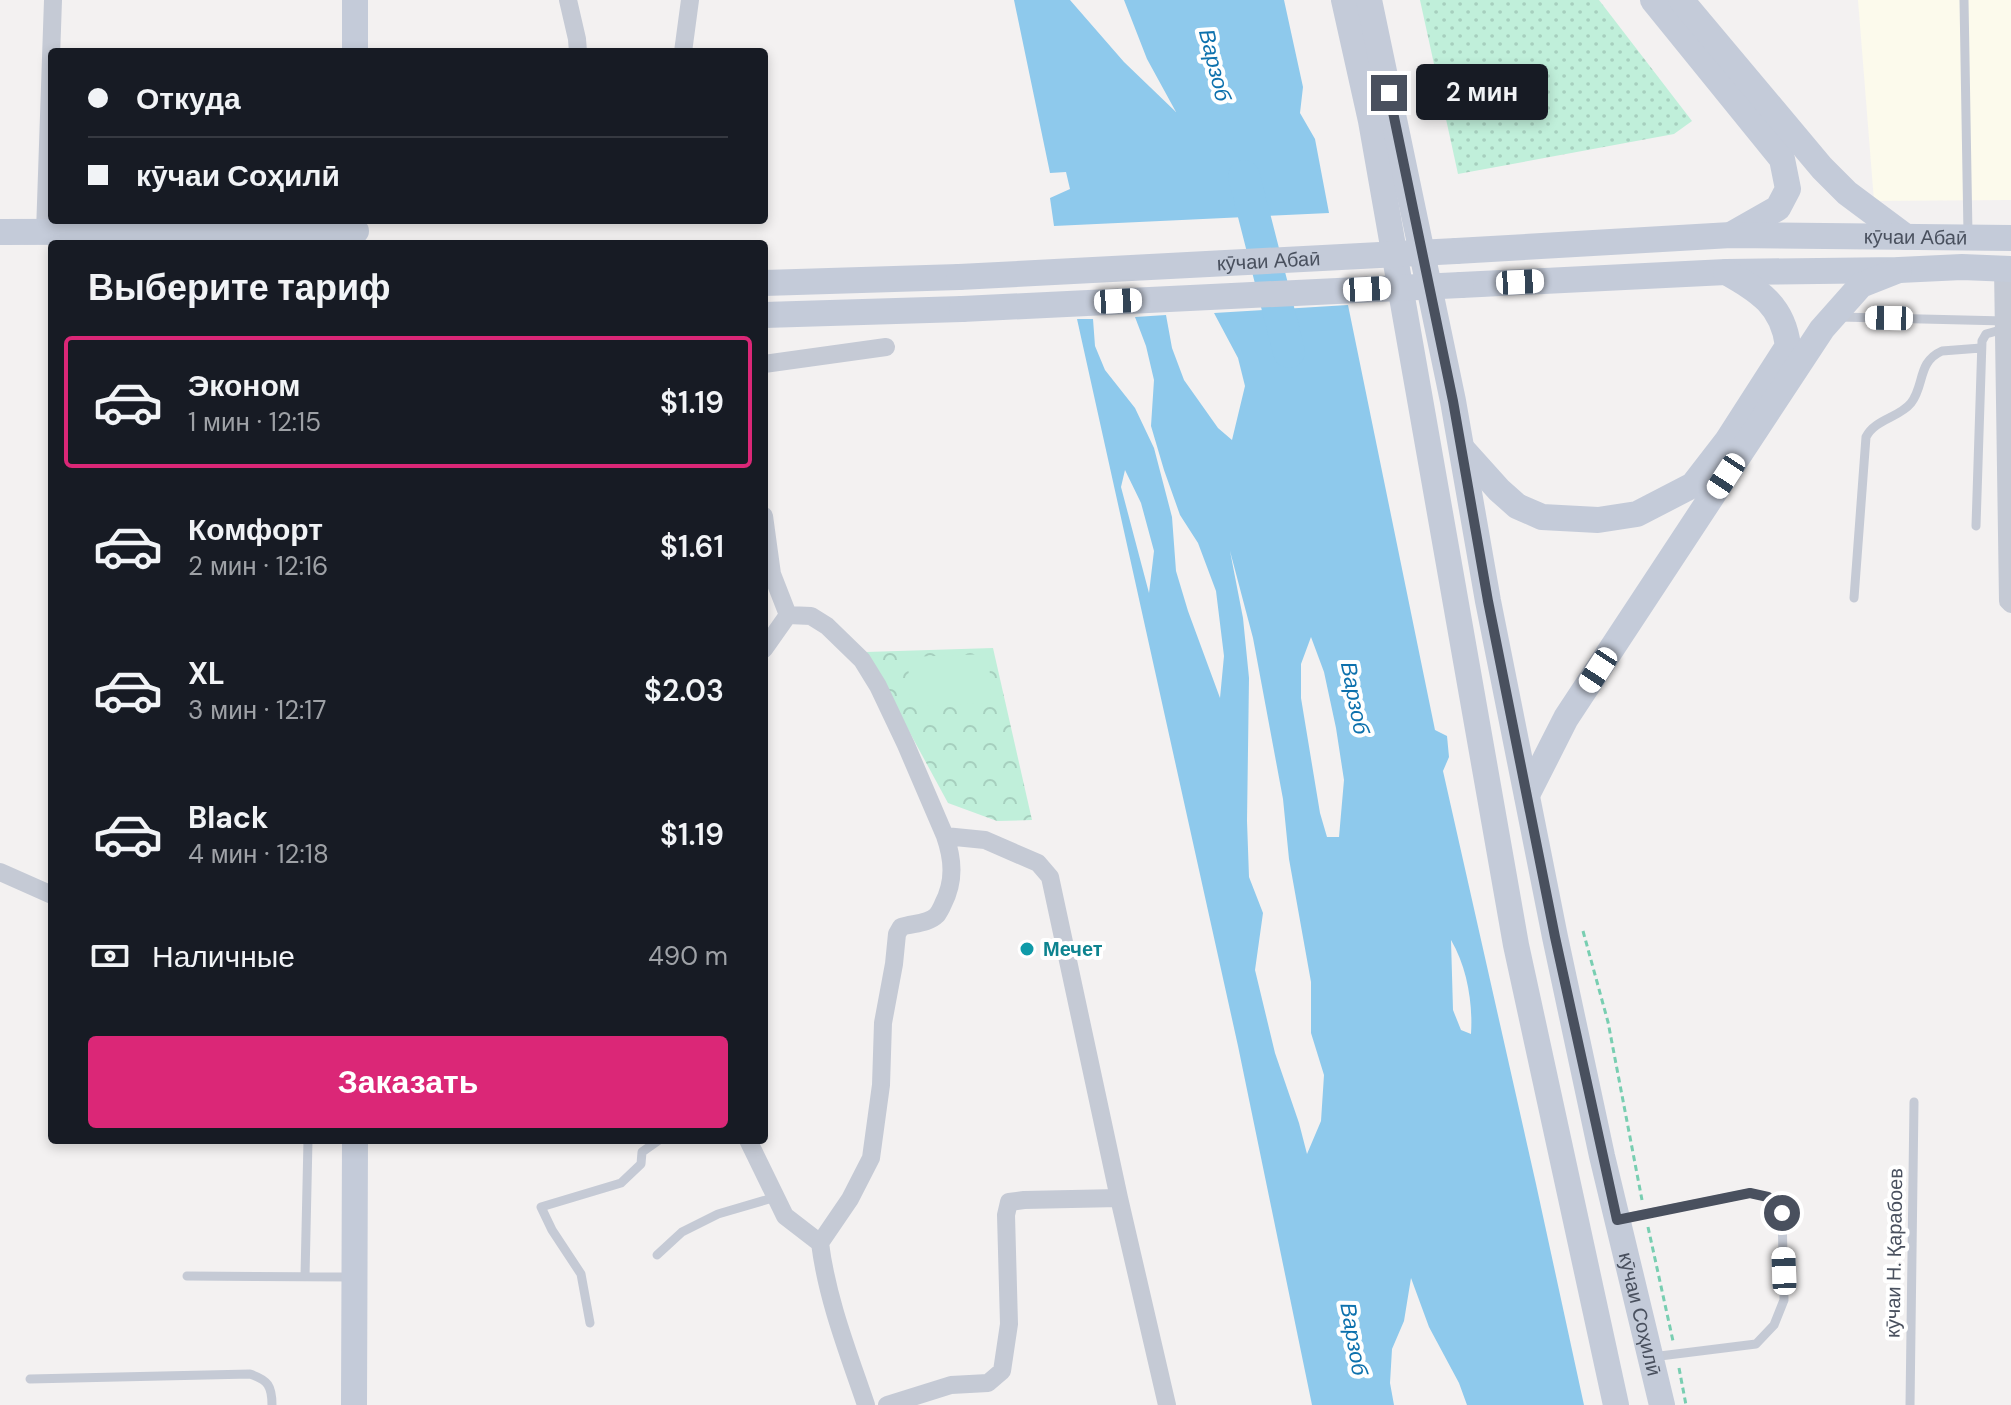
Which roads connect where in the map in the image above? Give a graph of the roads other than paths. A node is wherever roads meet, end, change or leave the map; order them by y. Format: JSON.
{"nodes":[{"id":1,"x":53,"y":0,"type":"edge"},
{"id":2,"x":355,"y":0,"type":"edge"},
{"id":3,"x":568,"y":0,"type":"edge"},
{"id":4,"x":690,"y":0,"type":"edge"},
{"id":5,"x":1344,"y":0,"type":"edge"},
{"id":6,"x":1369,"y":0,"type":"edge"},
{"id":7,"x":1653,"y":0,"type":"edge"},
{"id":8,"x":1681,"y":0,"type":"edge"},
{"id":9,"x":1964,"y":0,"type":"edge"},
{"id":10,"x":51,"y":48,"type":"edge"},
{"id":11,"x":355,"y":48,"type":"edge"},
{"id":12,"x":578,"y":48,"type":"edge"},
{"id":13,"x":684,"y":48,"type":"edge"},
{"id":14,"x":48,"y":145,"type":"edge"},
{"id":15,"x":0,"y":232,"type":"edge"},
{"id":16,"x":45,"y":232,"type":"junction"},
{"id":17,"x":356,"y":232,"type":"edge"},
{"id":18,"x":1731,"y":235,"type":"junction"},
{"id":19,"x":1906,"y":237,"type":"junction"},
{"id":20,"x":1968,"y":238,"type":"junction"},
{"id":21,"x":2011,"y":238,"type":"edge"},
{"id":22,"x":2007,"y":268,"type":"edge"},
{"id":23,"x":1899,"y":270,"type":"junction"},
{"id":24,"x":1726,"y":272,"type":"junction"},
{"id":25,"x":768,"y":283,"type":"edge"},
{"id":26,"x":768,"y":315,"type":"edge"},
{"id":27,"x":1832,"y":317,"type":"junction"},
{"id":28,"x":2007,"y":333,"type":"edge"},
{"id":29,"x":886,"y":347,"type":"dead end"},
{"id":30,"x":1981,"y":348,"type":"junction"},
{"id":31,"x":768,"y":363,"type":"edge"},
{"id":32,"x":1463,"y":450,"type":"junction"},
{"id":33,"x":1976,"y":526,"type":"dead end"},
{"id":34,"x":768,"y":547,"type":"edge"},
{"id":35,"x":1854,"y":598,"type":"dead end"},
{"id":36,"x":2011,"y":604,"type":"edge"},
{"id":37,"x":788,"y":615,"type":"junction"},
{"id":38,"x":768,"y":643,"type":"edge"},
{"id":39,"x":1527,"y":795,"type":"junction"},
{"id":40,"x":945,"y":836,"type":"junction"},
{"id":41,"x":0,"y":872,"type":"edge"},
{"id":42,"x":48,"y":893,"type":"edge"},
{"id":43,"x":1914,"y":1102,"type":"dead end"},
{"id":44,"x":308,"y":1144,"type":"edge"},
{"id":45,"x":355,"y":1144,"type":"edge"},
{"id":46,"x":653,"y":1144,"type":"edge"},
{"id":47,"x":750,"y":1144,"type":"edge"},
{"id":48,"x":776,"y":1197,"type":"junction"},
{"id":49,"x":1119,"y":1198,"type":"junction"},
{"id":50,"x":1617,"y":1220,"type":"junction"},
{"id":51,"x":820,"y":1243,"type":"junction"},
{"id":52,"x":657,"y":1255,"type":"dead end"},
{"id":53,"x":187,"y":1276,"type":"dead end"},
{"id":54,"x":305,"y":1277,"type":"junction"},
{"id":55,"x":354,"y":1277,"type":"junction"},
{"id":56,"x":590,"y":1323,"type":"dead end"},
{"id":57,"x":1664,"y":1356,"type":"junction"},
{"id":58,"x":1608,"y":1368,"type":"junction"},
{"id":59,"x":30,"y":1379,"type":"dead end"},
{"id":60,"x":272,"y":1405,"type":"edge"},
{"id":61,"x":354,"y":1405,"type":"edge"},
{"id":62,"x":866,"y":1405,"type":"edge"},
{"id":63,"x":887,"y":1405,"type":"edge"},
{"id":64,"x":1167,"y":1405,"type":"edge"},
{"id":65,"x":1616,"y":1405,"type":"edge"},
{"id":66,"x":1662,"y":1405,"type":"edge"},
{"id":67,"x":1910,"y":1405,"type":"edge"}],
"edges":[{"from":1,"to":10,"type":"street"},
{"from":2,"to":11,"type":"main road"},
{"from":3,"to":12,"type":"street"},
{"from":4,"to":13,"type":"street"},
{"from":5,"to":58,"type":"main road"},
{"from":6,"to":32,"type":"main road","name":"кӯчаи Соҳилӣ"},
{"from":7,"to":18,"type":"main road"},
{"from":8,"to":19,"type":"main road"},
{"from":9,"to":20,"type":"lane"},
{"from":14,"to":16,"type":"street"},
{"from":15,"to":16,"type":"main road"},
{"from":16,"to":17,"type":"main road"},
{"from":18,"to":19,"type":"main road","name":"кӯчаи Абаӣ"},
{"from":18,"to":25,"type":"main road","name":"кӯчаи Абаӣ","bridge":true},
{"from":19,"to":20,"type":"main road","name":"кӯчаи Абаӣ"},
{"from":20,"to":21,"type":"main road","name":"кӯчаи Абаӣ"},
{"from":22,"to":23,"type":"main road","name":"кӯчаи Абаӣ"},
{"from":22,"to":28,"type":"street"},
{"from":23,"to":24,"type":"main road","name":"кӯчаи Абаӣ"},
{"from":23,"to":27,"type":"main road"},
{"from":24,"to":26,"type":"main road","name":"кӯчаи Абаӣ","bridge":true},
{"from":24,"to":32,"type":"main road"},
{"from":27,"to":28,"type":"lane"},
{"from":27,"to":39,"type":"main road"},
{"from":28,"to":30,"type":"lane"},
{"from":28,"to":36,"type":"street"},
{"from":29,"to":31,"type":"street"},
{"from":30,"to":33,"type":"lane"},
{"from":30,"to":35,"type":"lane"},
{"from":32,"to":39,"type":"main road","name":"кӯчаи Соҳилӣ"},
{"from":34,"to":37,"type":"street"},
{"from":37,"to":38,"type":"street"},
{"from":37,"to":40,"type":"street"},
{"from":39,"to":50,"type":"main road","name":"кӯчаи Соҳилӣ"},
{"from":40,"to":49,"type":"street"},
{"from":40,"to":51,"type":"street"},
{"from":41,"to":42,"type":"street"},
{"from":43,"to":67,"type":"lane","name":"кӯчаи Н. Қарабоев"},
{"from":44,"to":54,"type":"lane"},
{"from":45,"to":55,"type":"main road"},
{"from":46,"to":56,"type":"lane"},
{"from":47,"to":48,"type":"street"},
{"from":48,"to":51,"type":"street"},
{"from":48,"to":52,"type":"lane"},
{"from":49,"to":63,"type":"street"},
{"from":49,"to":64,"type":"street"},
{"from":50,"to":57,"type":"main road","name":"кӯчаи Соҳилӣ"},
{"from":50,"to":57,"type":"lane"},
{"from":51,"to":62,"type":"street"},
{"from":53,"to":54,"type":"lane"},
{"from":54,"to":55,"type":"lane"},
{"from":55,"to":61,"type":"main road"},
{"from":57,"to":58,"type":"main road"},
{"from":57,"to":66,"type":"main road","name":"кӯчаи Соҳилӣ"},
{"from":58,"to":65,"type":"main road"},
{"from":59,"to":60,"type":"lane"}]}
